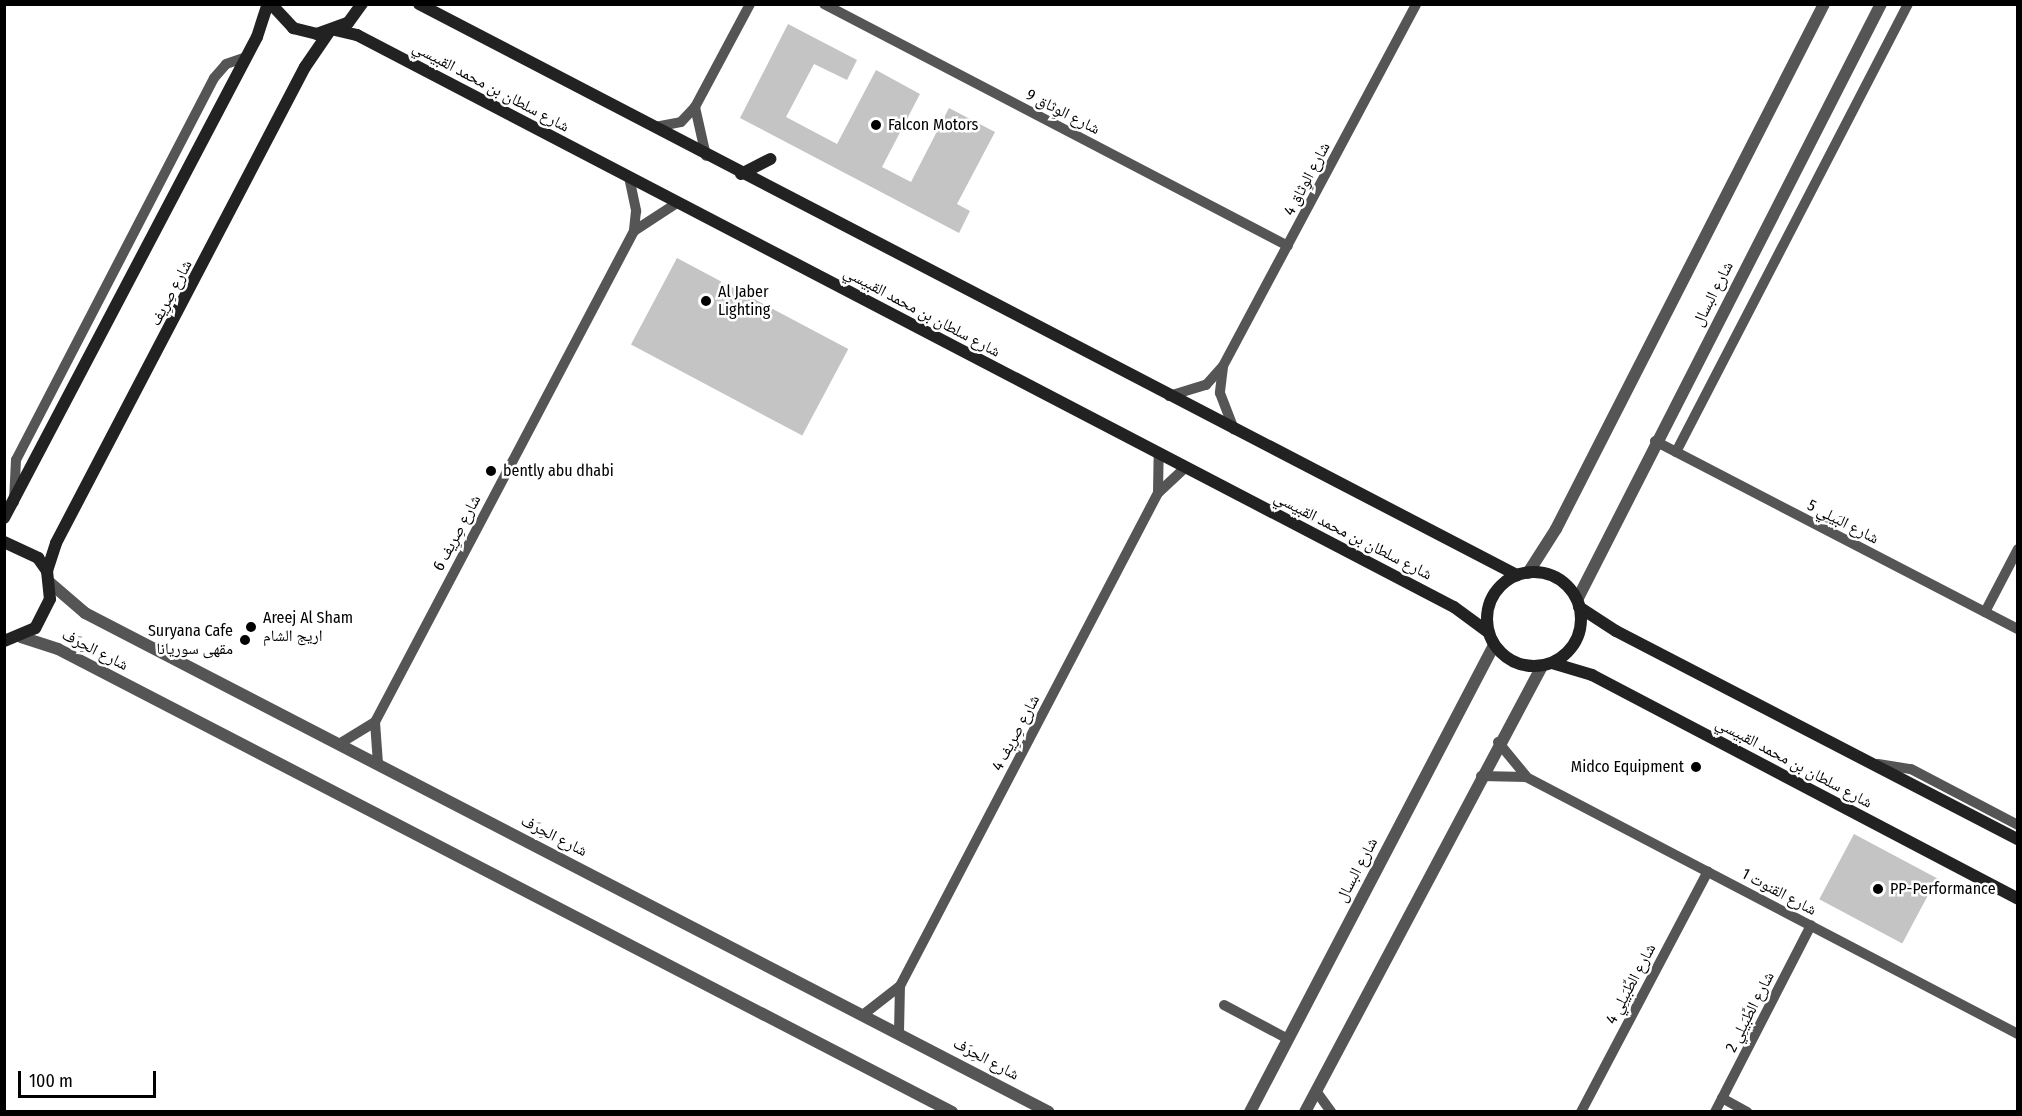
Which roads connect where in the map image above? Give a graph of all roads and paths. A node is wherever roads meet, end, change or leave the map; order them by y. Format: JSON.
{"nodes":[{"id":1,"x":270,"y":4,"type":"edge"},
{"id":2,"x":362,"y":4,"type":"edge"},
{"id":3,"x":419,"y":4,"type":"edge"},
{"id":4,"x":750,"y":4,"type":"edge"},
{"id":5,"x":824,"y":4,"type":"edge"},
{"id":6,"x":1416,"y":4,"type":"edge"},
{"id":7,"x":1881,"y":4,"type":"edge"},
{"id":8,"x":1908,"y":4,"type":"edge"},
{"id":9,"x":1822,"y":6,"type":"edge"},
{"id":10,"x":332,"y":31,"type":"junction"},
{"id":11,"x":246,"y":57,"type":"junction"},
{"id":12,"x":695,"y":107,"type":"junction"},
{"id":13,"x":651,"y":128,"type":"junction"},
{"id":14,"x":706,"y":156,"type":"junction"},
{"id":15,"x":770,"y":159,"type":"dead end"},
{"id":16,"x":741,"y":174,"type":"junction"},
{"id":17,"x":629,"y":177,"type":"junction"},
{"id":18,"x":677,"y":203,"type":"junction"},
{"id":19,"x":634,"y":231,"type":"junction"},
{"id":20,"x":1288,"y":246,"type":"junction"},
{"id":21,"x":1223,"y":366,"type":"junction"},
{"id":22,"x":1168,"y":396,"type":"junction"},
{"id":23,"x":1234,"y":430,"type":"junction"},
{"id":24,"x":1655,"y":441,"type":"junction"},
{"id":25,"x":1676,"y":452,"type":"junction"},
{"id":26,"x":1159,"y":454,"type":"junction"},
{"id":27,"x":16,"y":460,"type":"junction"},
{"id":28,"x":1185,"y":468,"type":"junction"},
{"id":29,"x":4,"y":474,"type":"edge"},
{"id":30,"x":1158,"y":493,"type":"junction"},
{"id":31,"x":14,"y":502,"type":"junction"},
{"id":32,"x":4,"y":518,"type":"edge"},
{"id":33,"x":4,"y":542,"type":"edge"},
{"id":34,"x":2018,"y":549,"type":"edge"},
{"id":35,"x":1523,"y":574,"type":"junction"},
{"id":36,"x":48,"y":577,"type":"junction"},
{"id":37,"x":1578,"y":603,"type":"junction"},
{"id":38,"x":1985,"y":612,"type":"junction"},
{"id":39,"x":2018,"y":629,"type":"edge"},
{"id":40,"x":1488,"y":632,"type":"junction"},
{"id":41,"x":11,"y":642,"type":"edge"},
{"id":42,"x":1494,"y":645,"type":"junction"},
{"id":43,"x":1547,"y":664,"type":"junction"},
{"id":44,"x":375,"y":722,"type":"junction"},
{"id":45,"x":1498,"y":742,"type":"junction"},
{"id":46,"x":339,"y":744,"type":"junction"},
{"id":47,"x":1866,"y":761,"type":"junction"},
{"id":48,"x":378,"y":764,"type":"junction"},
{"id":49,"x":1481,"y":776,"type":"junction"},
{"id":50,"x":1526,"y":777,"type":"junction"},
{"id":51,"x":2018,"y":825,"type":"edge"},
{"id":52,"x":2018,"y":839,"type":"edge"},
{"id":53,"x":1708,"y":871,"type":"junction"},
{"id":54,"x":2018,"y":899,"type":"edge"},
{"id":55,"x":1811,"y":925,"type":"junction"},
{"id":56,"x":900,"y":986,"type":"junction"},
{"id":57,"x":1224,"y":1005,"type":"dead end"},
{"id":58,"x":864,"y":1014,"type":"junction"},
{"id":59,"x":899,"y":1032,"type":"junction"},
{"id":60,"x":2018,"y":1034,"type":"edge"},
{"id":61,"x":1288,"y":1039,"type":"junction"},
{"id":62,"x":1316,"y":1091,"type":"junction"},
{"id":63,"x":1722,"y":1098,"type":"junction"},
{"id":64,"x":952,"y":1112,"type":"edge"},
{"id":65,"x":1049,"y":1112,"type":"edge"},
{"id":66,"x":1250,"y":1112,"type":"edge"},
{"id":67,"x":1305,"y":1112,"type":"edge"},
{"id":68,"x":1331,"y":1112,"type":"edge"},
{"id":69,"x":1581,"y":1112,"type":"edge"},
{"id":70,"x":1715,"y":1112,"type":"edge"},
{"id":71,"x":1747,"y":1112,"type":"edge"}],
"edges":[{"from":1,"to":10,"type":"main road","name":"شارع سلطان بن محمد القبيسي"},
{"from":1,"to":11,"type":"main road"},
{"from":2,"to":10,"type":"main road","name":"شارع صِرِيف"},
{"from":3,"to":13,"type":"main road"},
{"from":4,"to":12,"type":"street"},
{"from":5,"to":20,"type":"street","name":"شارع الوِثاق 9"},
{"from":6,"to":20,"type":"street","name":"شارع الوِثاق 4"},
{"from":7,"to":24,"type":"street","name":"شارع البسال"},
{"from":8,"to":25,"type":"street"},
{"from":9,"to":35,"type":"street","name":"شارع البسال"},
{"from":10,"to":17,"type":"main road","name":"شارع سلطان بن محمد القبيسي"},
{"from":10,"to":36,"type":"main road","name":"شارع صِرِيف"},
{"from":11,"to":27,"type":"street"},
{"from":11,"to":31,"type":"main road"},
{"from":12,"to":13,"type":"street"},
{"from":12,"to":14,"type":"street"},
{"from":13,"to":14,"type":"main road"},
{"from":14,"to":16,"type":"main road"},
{"from":15,"to":16,"type":"main road"},
{"from":16,"to":22,"type":"main road"},
{"from":17,"to":18,"type":"main road","name":"شارع سلطان بن محمد القبيسي"},
{"from":17,"to":19,"type":"street","name":"شارع صِرِيف 6"},
{"from":18,"to":19,"type":"street","name":"شارع صِرِيف 6"},
{"from":18,"to":26,"type":"main road","name":"شارع سلطان بن محمد القبيسي"},
{"from":19,"to":44,"type":"street","name":"شارع صِرِيف 6"},
{"from":20,"to":21,"type":"street","name":"شارع الوِثاق 4"},
{"from":21,"to":22,"type":"street","name":"شارع الوِثاق 4"},
{"from":21,"to":23,"type":"street","name":"شارع الوِثاق 4"},
{"from":22,"to":23,"type":"main road"},
{"from":23,"to":35,"type":"main road"},
{"from":24,"to":25,"type":"street","name":"شارع البَيلِي 5"},
{"from":24,"to":37,"type":"street","name":"شارع البسال"},
{"from":25,"to":38,"type":"street","name":"شارع البَيلِي 5"},
{"from":26,"to":28,"type":"main road","name":"شارع سلطان بن محمد القبيسي"},
{"from":26,"to":30,"type":"street","name":"شارع صِرِيف 4"},
{"from":27,"to":29,"type":"street"},
{"from":27,"to":31,"type":"street"},
{"from":28,"to":30,"type":"street","name":"شارع صِرِيف 4"},
{"from":28,"to":40,"type":"main road","name":"شارع سلطان بن محمد القبيسي"},
{"from":30,"to":56,"type":"street","name":"شارع صِرِيف 4"},
{"from":31,"to":32,"type":"main road"},
{"from":33,"to":36,"type":"main road"},
{"from":34,"to":38,"type":"street"},
{"from":35,"to":37,"type":"main road"},
{"from":35,"to":40,"type":"main road"},
{"from":36,"to":41,"type":"main road","name":"شارع صِرِيف"},
{"from":36,"to":46,"type":"street","name":"شارع الحِرَف"},
{"from":37,"to":43,"type":"main road"},
{"from":37,"to":47,"type":"main road","name":"شارع سلطان بن محمد القبيسي"},
{"from":38,"to":39,"type":"street","name":"شارع البَيلِي 5"},
{"from":40,"to":42,"type":"main road"},
{"from":41,"to":64,"type":"street","name":"شارع الحِرَف"},
{"from":42,"to":43,"type":"main road"},
{"from":42,"to":61,"type":"street","name":"شارع البسال"},
{"from":43,"to":45,"type":"street"},
{"from":43,"to":54,"type":"main road","name":"شارع سلطان بن محمد القبيسي"},
{"from":44,"to":46,"type":"street"},
{"from":44,"to":48,"type":"street"},
{"from":45,"to":49,"type":"street"},
{"from":45,"to":50,"type":"street","name":"شارع القنوت 1"},
{"from":46,"to":48,"type":"street","name":"شارع الحِرَف"},
{"from":47,"to":51,"type":"street"},
{"from":47,"to":52,"type":"main road","name":"شارع سلطان بن محمد القبيسي"},
{"from":48,"to":58,"type":"street","name":"شارع الحِرَف"},
{"from":49,"to":50,"type":"street","name":"شارع القنوت 1"},
{"from":49,"to":62,"type":"street"},
{"from":50,"to":53,"type":"street","name":"شارع القنوت 1"},
{"from":53,"to":55,"type":"street","name":"شارع القنوت 1"},
{"from":53,"to":69,"type":"street","name":"شارع الطِّبَيلِي 4"},
{"from":55,"to":60,"type":"street","name":"شارع القنوت 1"},
{"from":55,"to":63,"type":"street","name":"شارع الطِّبَيلِي 2"},
{"from":56,"to":58,"type":"street","name":"شارع صِرِيف 4"},
{"from":56,"to":59,"type":"street","name":"شارع صِرِيف 4"},
{"from":57,"to":61,"type":"street"},
{"from":58,"to":59,"type":"street","name":"شارع الحِرَف"},
{"from":59,"to":65,"type":"street","name":"شارع الحِرَف"},
{"from":61,"to":66,"type":"street","name":"شارع البسال"},
{"from":62,"to":67,"type":"street"},
{"from":62,"to":68,"type":"street"},
{"from":63,"to":70,"type":"street","name":"شارع الطِّبَيلِي 2"},
{"from":63,"to":71,"type":"street"}]}
